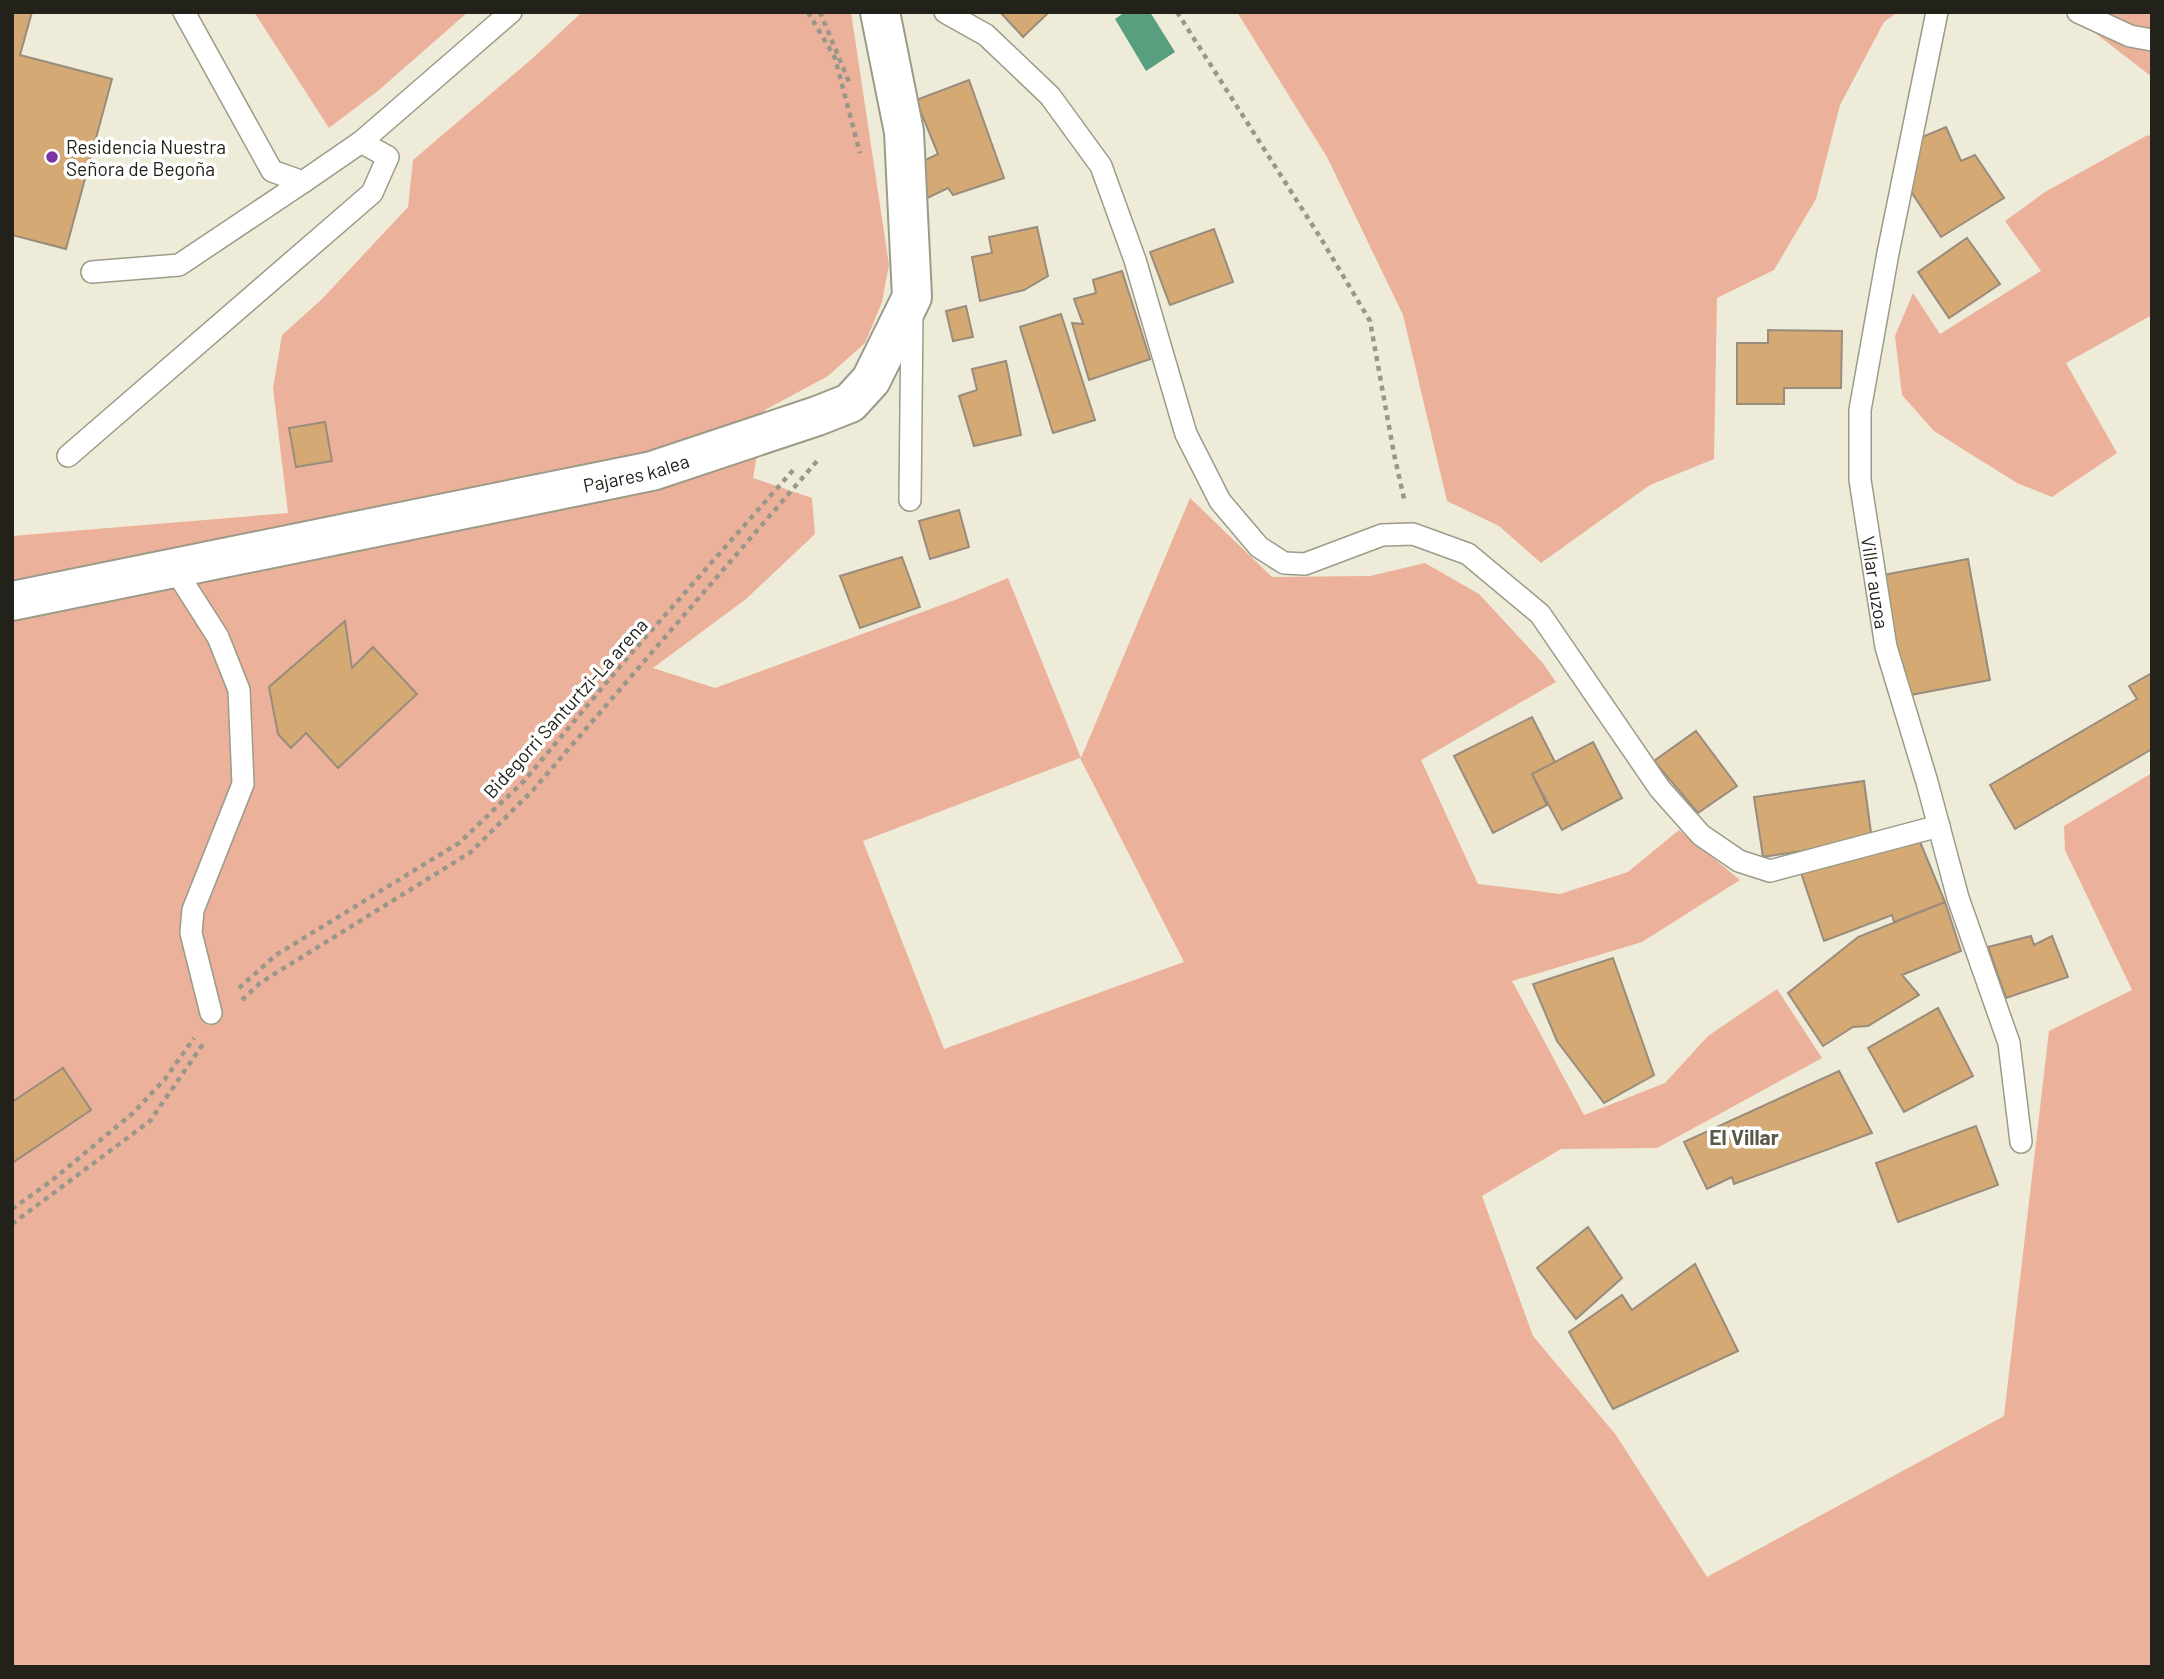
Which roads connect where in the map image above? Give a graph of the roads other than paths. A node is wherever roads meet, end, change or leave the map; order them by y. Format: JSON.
{"nodes":[{"id":1,"x":184,"y":12,"type":"edge"},
{"id":2,"x":512,"y":12,"type":"edge"},
{"id":3,"x":880,"y":12,"type":"edge"},
{"id":4,"x":945,"y":12,"type":"edge"},
{"id":5,"x":1937,"y":12,"type":"edge"},
{"id":6,"x":1950,"y":12,"type":"edge"},
{"id":7,"x":2078,"y":12,"type":"edge"},
{"id":8,"x":1933,"y":34,"type":"junction"},
{"id":9,"x":2152,"y":40,"type":"edge"},
{"id":10,"x":361,"y":142,"type":"junction"},
{"id":11,"x":303,"y":182,"type":"junction"},
{"id":12,"x":92,"y":272,"type":"dead end"},
{"id":13,"x":912,"y":297,"type":"junction"},
{"id":14,"x":68,"y":456,"type":"dead end"},
{"id":15,"x":910,"y":500,"type":"dead end"},
{"id":16,"x":174,"y":568,"type":"junction"},
{"id":17,"x":12,"y":601,"type":"edge"},
{"id":18,"x":1939,"y":826,"type":"junction"},
{"id":19,"x":211,"y":1013,"type":"road end"},
{"id":20,"x":2021,"y":1142,"type":"dead end"}],
"edges":[{"from":1,"to":11,"type":"lane"},
{"from":2,"to":10,"type":"lane"},
{"from":3,"to":13,"type":"street","name":"Pajares kalea"},
{"from":4,"to":18,"type":"lane"},
{"from":5,"to":8,"type":"lane","name":"Villar auzoa"},
{"from":6,"to":8,"type":"lane"},
{"from":7,"to":9,"type":"lane"},
{"from":8,"to":18,"type":"lane","name":"Villar auzoa"},
{"from":10,"to":11,"type":"lane"},
{"from":10,"to":14,"type":"lane"},
{"from":11,"to":12,"type":"lane"},
{"from":13,"to":15,"type":"lane"},
{"from":13,"to":16,"type":"street","name":"Pajares kalea"},
{"from":16,"to":17,"type":"street","name":"Pajares kalea"},
{"from":16,"to":19,"type":"lane"},
{"from":18,"to":20,"type":"lane","name":"Villar auzoa"}]}
